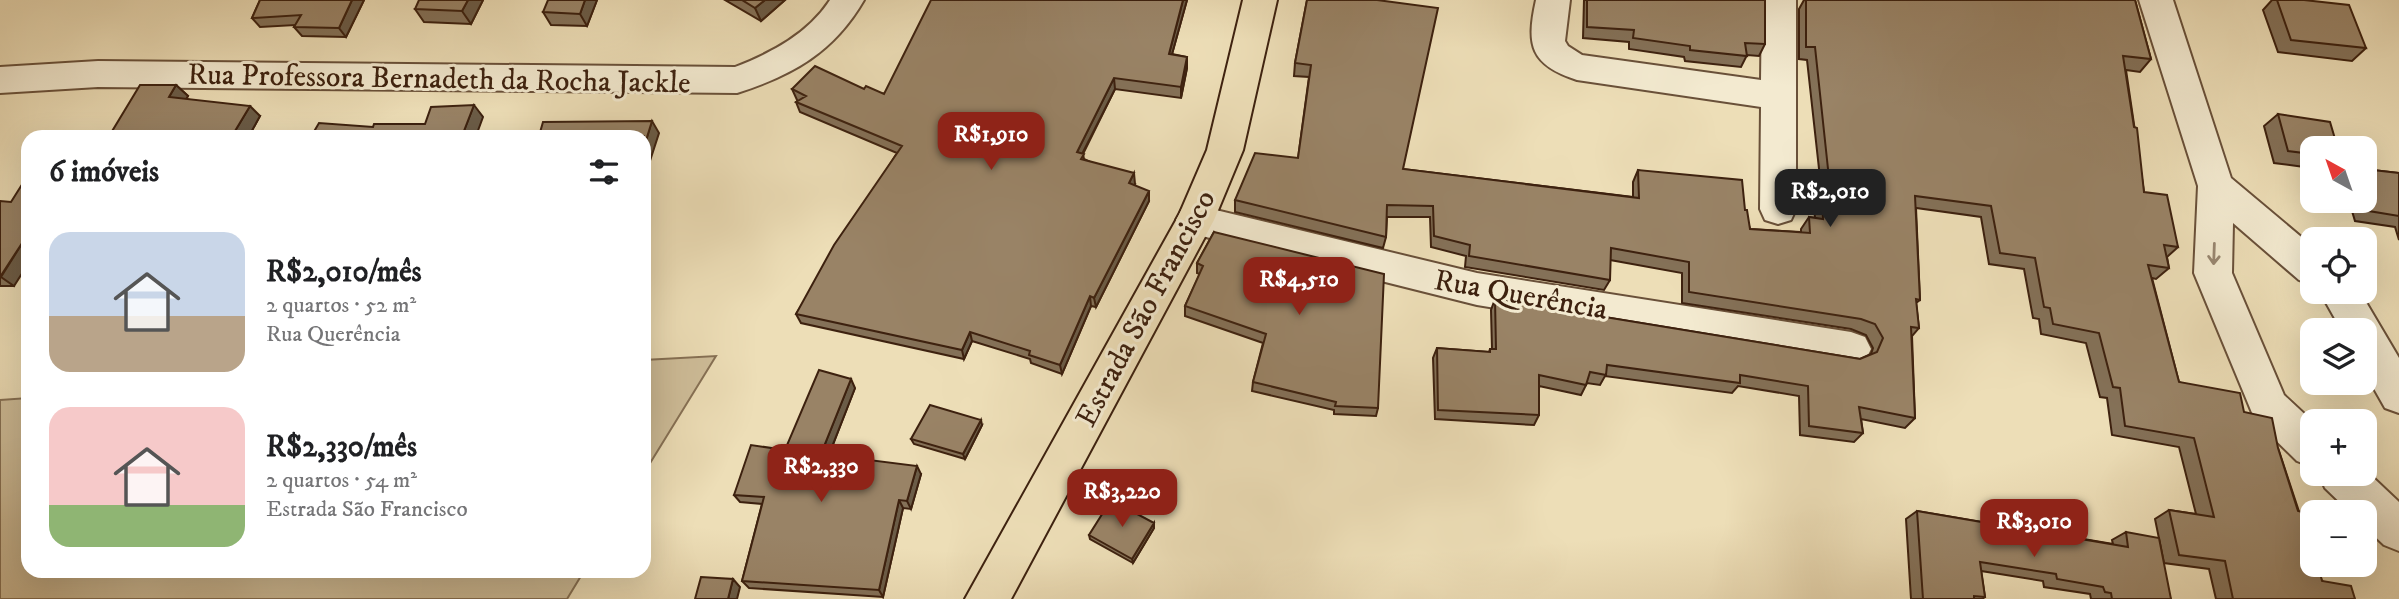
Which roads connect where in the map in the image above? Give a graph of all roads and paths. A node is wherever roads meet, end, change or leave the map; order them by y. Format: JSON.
{"nodes":[{"id":1,"x":847,"y":0,"type":"edge"},
{"id":2,"x":1260,"y":0,"type":"edge"},
{"id":3,"x":1553,"y":0,"type":"edge"},
{"id":4,"x":1779,"y":0,"type":"edge"},
{"id":5,"x":2156,"y":0,"type":"edge"},
{"id":6,"x":0,"y":80,"type":"edge"},
{"id":7,"x":1778,"y":96,"type":"junction"},
{"id":8,"x":2216,"y":186,"type":"junction"},
{"id":9,"x":1778,"y":209,"type":"dead end"},
{"id":10,"x":1195,"y":220,"type":"junction"},
{"id":11,"x":2300,"y":259,"type":"edge"},
{"id":12,"x":1851,"y":349,"type":"dead end"},
{"id":13,"x":2377,"y":356,"type":"edge"},
{"id":14,"x":2399,"y":395,"type":"edge"},
{"id":15,"x":2300,"y":437,"type":"edge"},
{"id":16,"x":2352,"y":486,"type":"edge"},
{"id":17,"x":2399,"y":531,"type":"edge"},
{"id":18,"x":987,"y":599,"type":"edge"}],
"edges":[{"from":1,"to":6,"type":"street","name":"Rua Professora Bernadeth da Rocha Jackle"},
{"from":2,"to":10,"type":"main road","name":"Estrada São Francisco"},
{"from":3,"to":7,"type":"street"},
{"from":4,"to":7,"type":"street"},
{"from":5,"to":8,"type":"street"},
{"from":7,"to":9,"type":"street"},
{"from":8,"to":11,"type":"street"},
{"from":8,"to":15,"type":"street","one_way":true},
{"from":10,"to":12,"type":"street","name":"Rua Querência"},
{"from":10,"to":18,"type":"main road","name":"Estrada São Francisco"},
{"from":13,"to":14,"type":"street"},
{"from":16,"to":17,"type":"street"}]}
